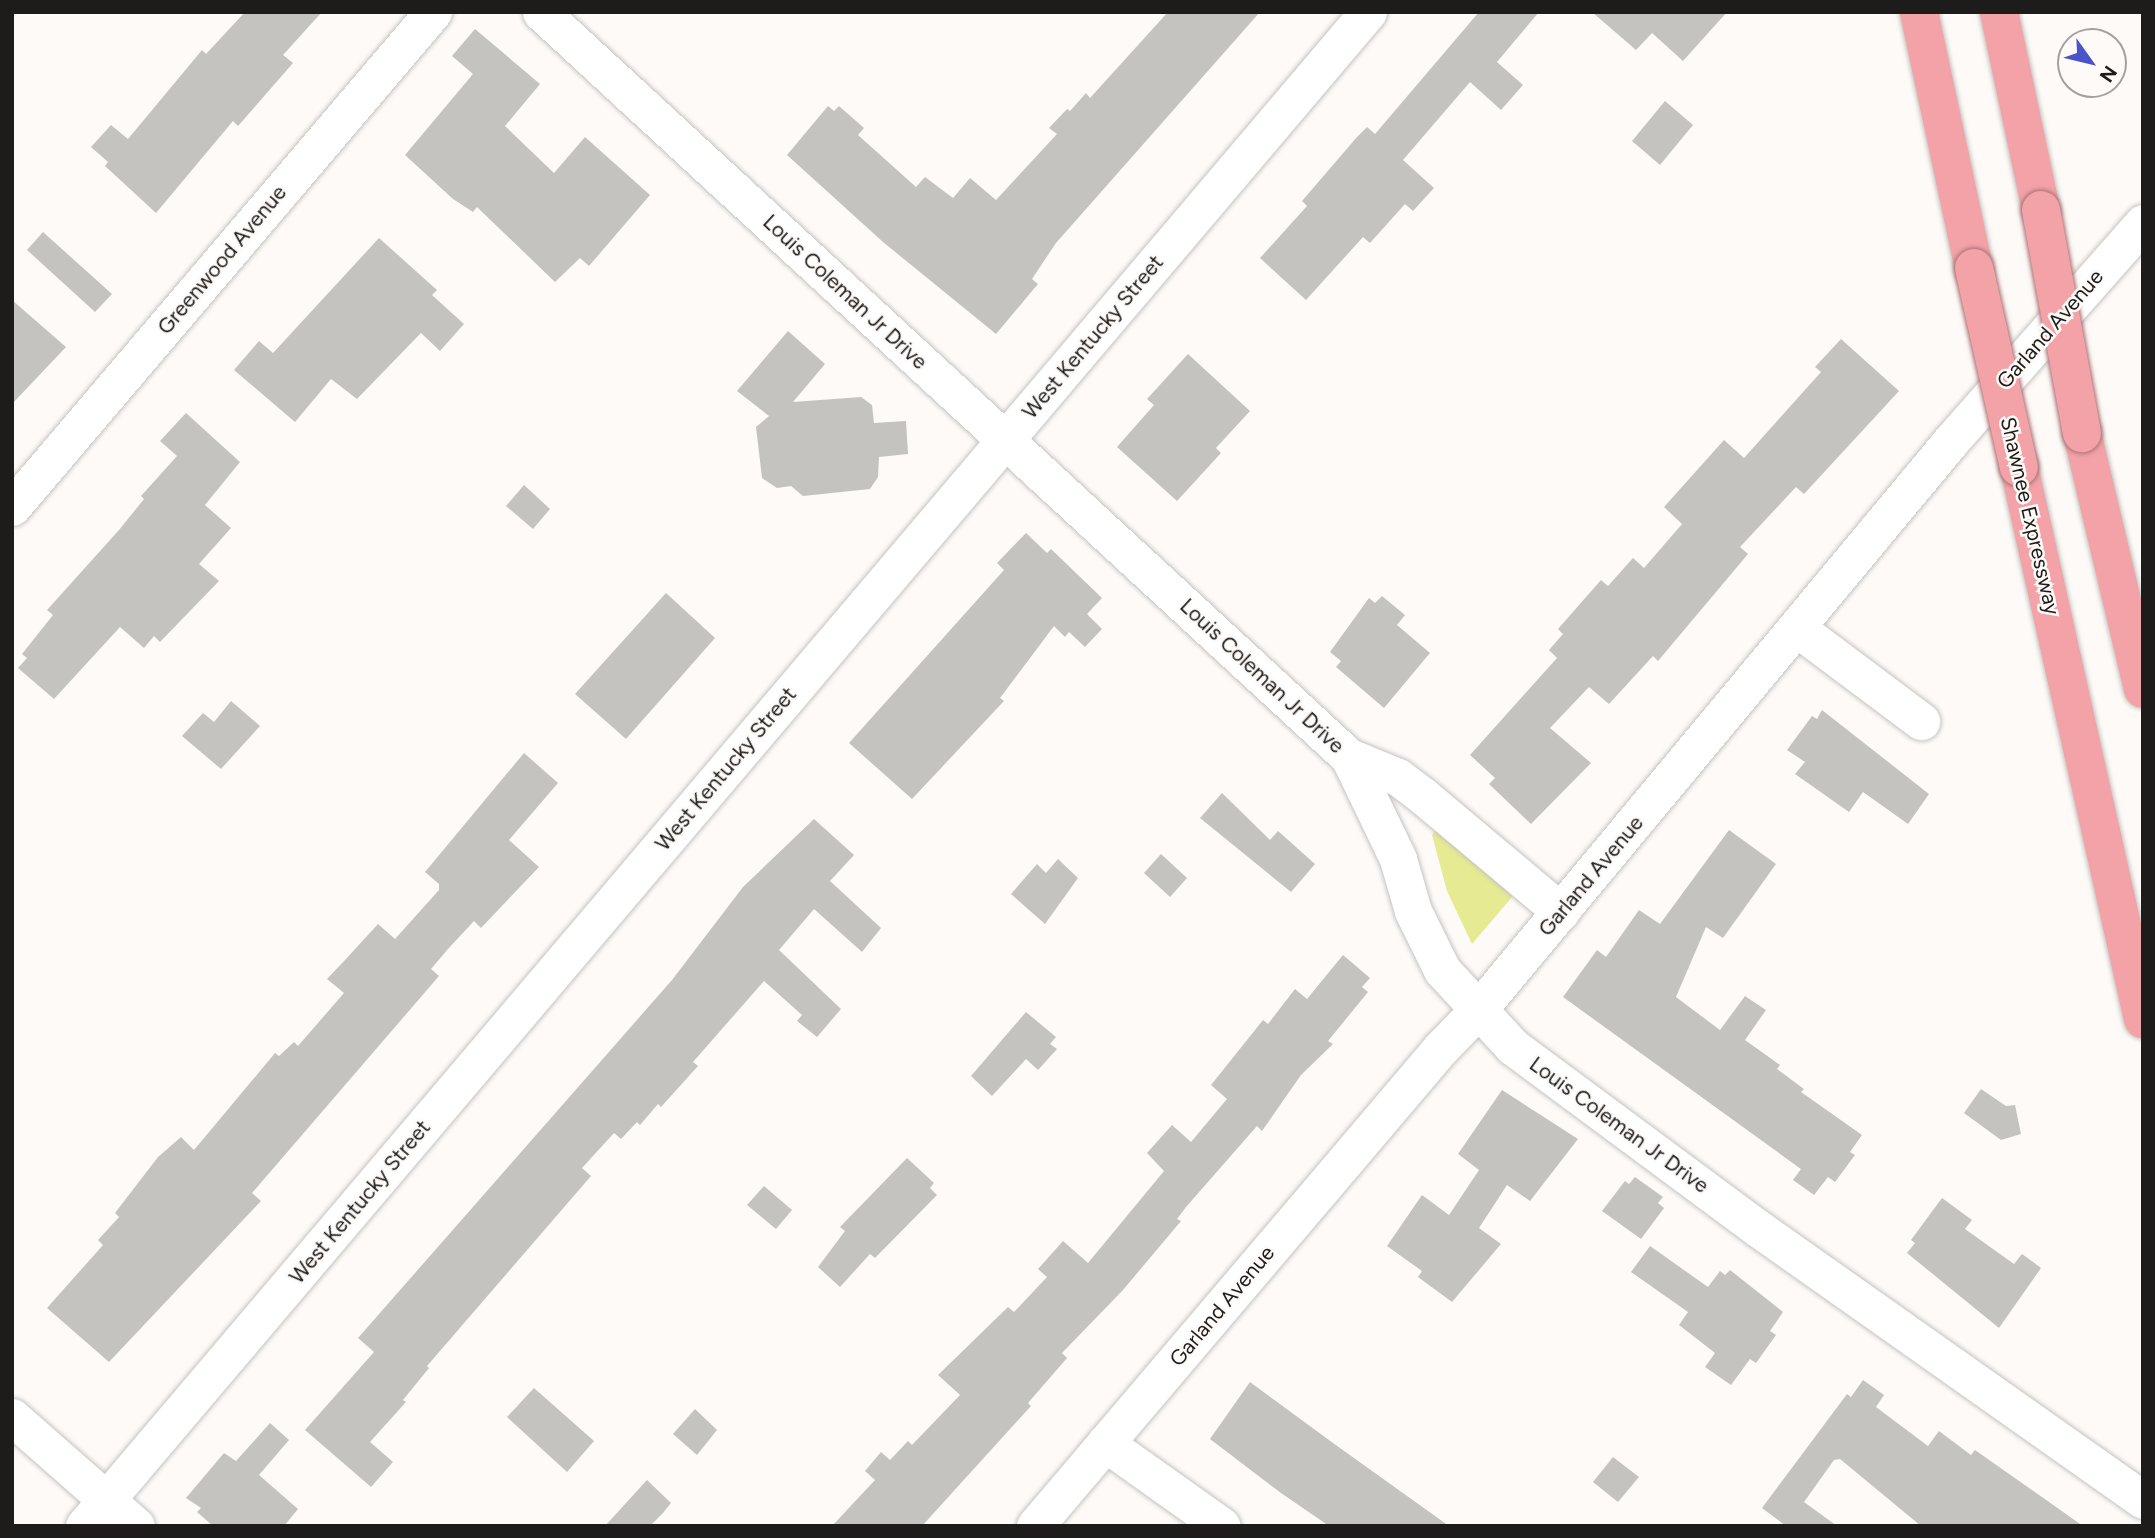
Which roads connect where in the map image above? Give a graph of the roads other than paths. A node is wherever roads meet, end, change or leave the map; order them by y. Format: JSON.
{"nodes":[{"id":1,"x":433,"y":12,"type":"edge"},
{"id":2,"x":541,"y":12,"type":"edge"},
{"id":3,"x":1368,"y":12,"type":"edge"},
{"id":4,"x":1919,"y":12,"type":"edge"},
{"id":5,"x":1999,"y":12,"type":"edge"},
{"id":6,"x":2141,"y":230,"type":"edge"},
{"id":7,"x":1003,"y":442,"type":"junction"},
{"id":8,"x":12,"y":507,"type":"edge"},
{"id":9,"x":1798,"y":629,"type":"junction"},
{"id":10,"x":2143,"y":689,"type":"edge"},
{"id":11,"x":1921,"y":721,"type":"dead end"},
{"id":12,"x":1349,"y":757,"type":"junction"},
{"id":13,"x":1561,"y":912,"type":"junction"},
{"id":14,"x":1478,"y":1010,"type":"junction"},
{"id":15,"x":2143,"y":1019,"type":"edge"},
{"id":16,"x":12,"y":1417,"type":"edge"},
{"id":17,"x":1105,"y":1443,"type":"junction"},
{"id":18,"x":2143,"y":1500,"type":"edge"},
{"id":19,"x":95,"y":1513,"type":"edge"},
{"id":20,"x":136,"y":1526,"type":"edge"},
{"id":21,"x":1035,"y":1526,"type":"edge"},
{"id":22,"x":1222,"y":1526,"type":"edge"}],
"edges":[{"from":1,"to":8,"type":"street","name":"Greenwood Avenue"},
{"from":2,"to":7,"type":"street","name":"Louis Coleman Jr Drive"},
{"from":3,"to":7,"type":"street","name":"West Kentucky Street"},
{"from":4,"to":15,"type":"highway","name":"Shawnee Expressway","bridge":true},
{"from":5,"to":10,"type":"highway","bridge":true},
{"from":6,"to":9,"type":"street","name":"Garland Avenue"},
{"from":7,"to":12,"type":"street","name":"Louis Coleman Jr Drive"},
{"from":7,"to":19,"type":"street","name":"West Kentucky Street"},
{"from":9,"to":11,"type":"street"},
{"from":9,"to":13,"type":"street","name":"Garland Avenue"},
{"from":12,"to":13,"type":"street"},
{"from":12,"to":14,"type":"street","name":"Louis Coleman Jr Drive"},
{"from":13,"to":14,"type":"street","name":"Garland Avenue"},
{"from":14,"to":17,"type":"street","name":"Garland Avenue"},
{"from":14,"to":18,"type":"street","name":"Louis Coleman Jr Drive"},
{"from":16,"to":19,"type":"street"},
{"from":17,"to":21,"type":"street","name":"Garland Avenue"},
{"from":17,"to":22,"type":"street"},
{"from":19,"to":20,"type":"street"}]}
